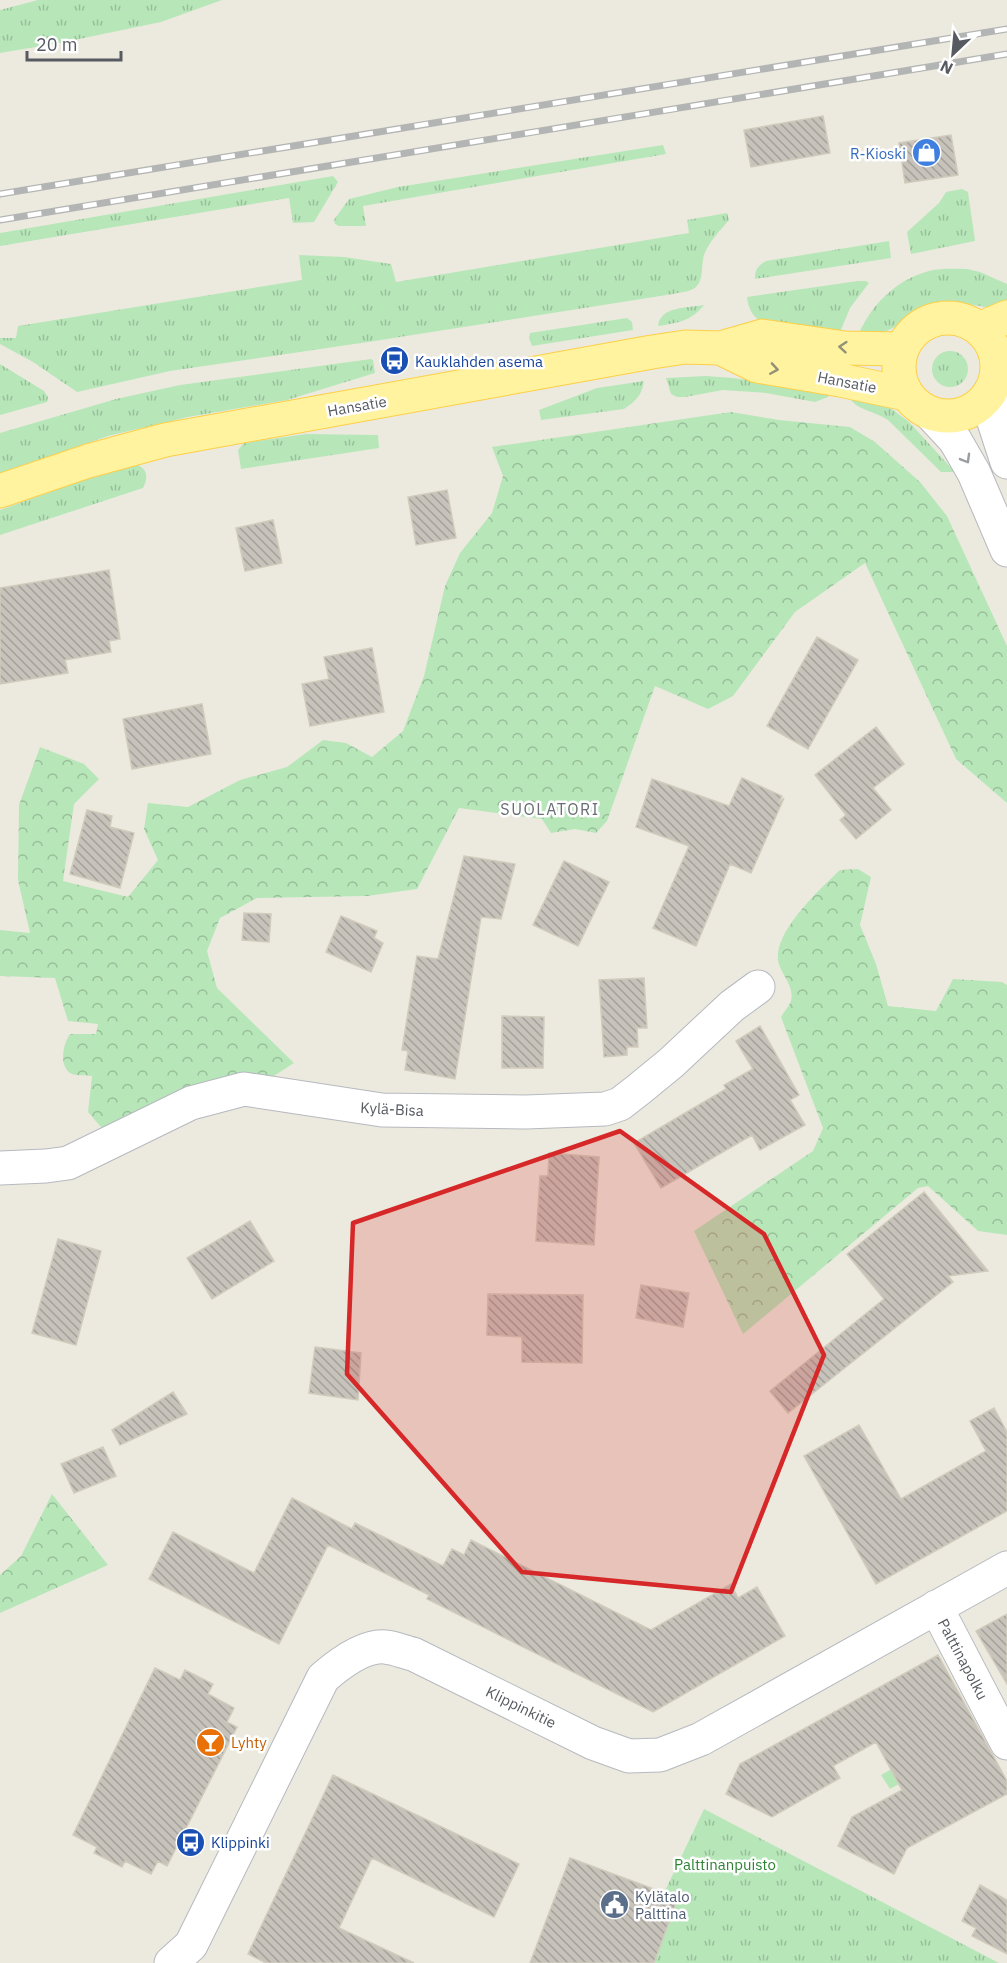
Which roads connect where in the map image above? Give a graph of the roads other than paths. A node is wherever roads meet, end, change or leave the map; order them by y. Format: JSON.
{"nodes":[{"id":1,"x":993,"y":323,"type":"edge"},
{"id":2,"x":720,"y":348,"type":"junction"},
{"id":3,"x":902,"y":350,"type":"junction"},
{"id":4,"x":998,"y":376,"type":"edge"},
{"id":5,"x":918,"y":404,"type":"junction"},
{"id":6,"x":1007,"y":462,"type":"edge"},
{"id":7,"x":0,"y":491,"type":"edge"},
{"id":8,"x":1007,"y":550,"type":"edge"},
{"id":9,"x":758,"y":987,"type":"dead end"},
{"id":10,"x":0,"y":1168,"type":"edge"},
{"id":11,"x":1007,"y":1568,"type":"edge"},
{"id":12,"x":936,"y":1607,"type":"junction"},
{"id":13,"x":1007,"y":1743,"type":"edge"},
{"id":14,"x":171,"y":1963,"type":"edge"}],
"edges":[{"from":1,"to":3,"type":"main road"},
{"from":1,"to":4,"type":"main road"},
{"from":3,"to":2,"type":"main road","name":"Hansatie","one_way":true},
{"from":2,"to":5,"type":"main road","name":"Hansatie","one_way":true},
{"from":2,"to":7,"type":"main road","name":"Hansatie"},
{"from":3,"to":5,"type":"main road"},
{"from":4,"to":5,"type":"main road"},
{"from":4,"to":6,"type":"street"},
{"from":5,"to":8,"type":"street","one_way":true},
{"from":9,"to":10,"type":"street","name":"Kylä-Bisa"},
{"from":11,"to":12,"type":"street","name":"Klippinkitie"},
{"from":12,"to":13,"type":"street","name":"Palttinapolku"},
{"from":12,"to":14,"type":"street","name":"Klippinkitie"}]}
